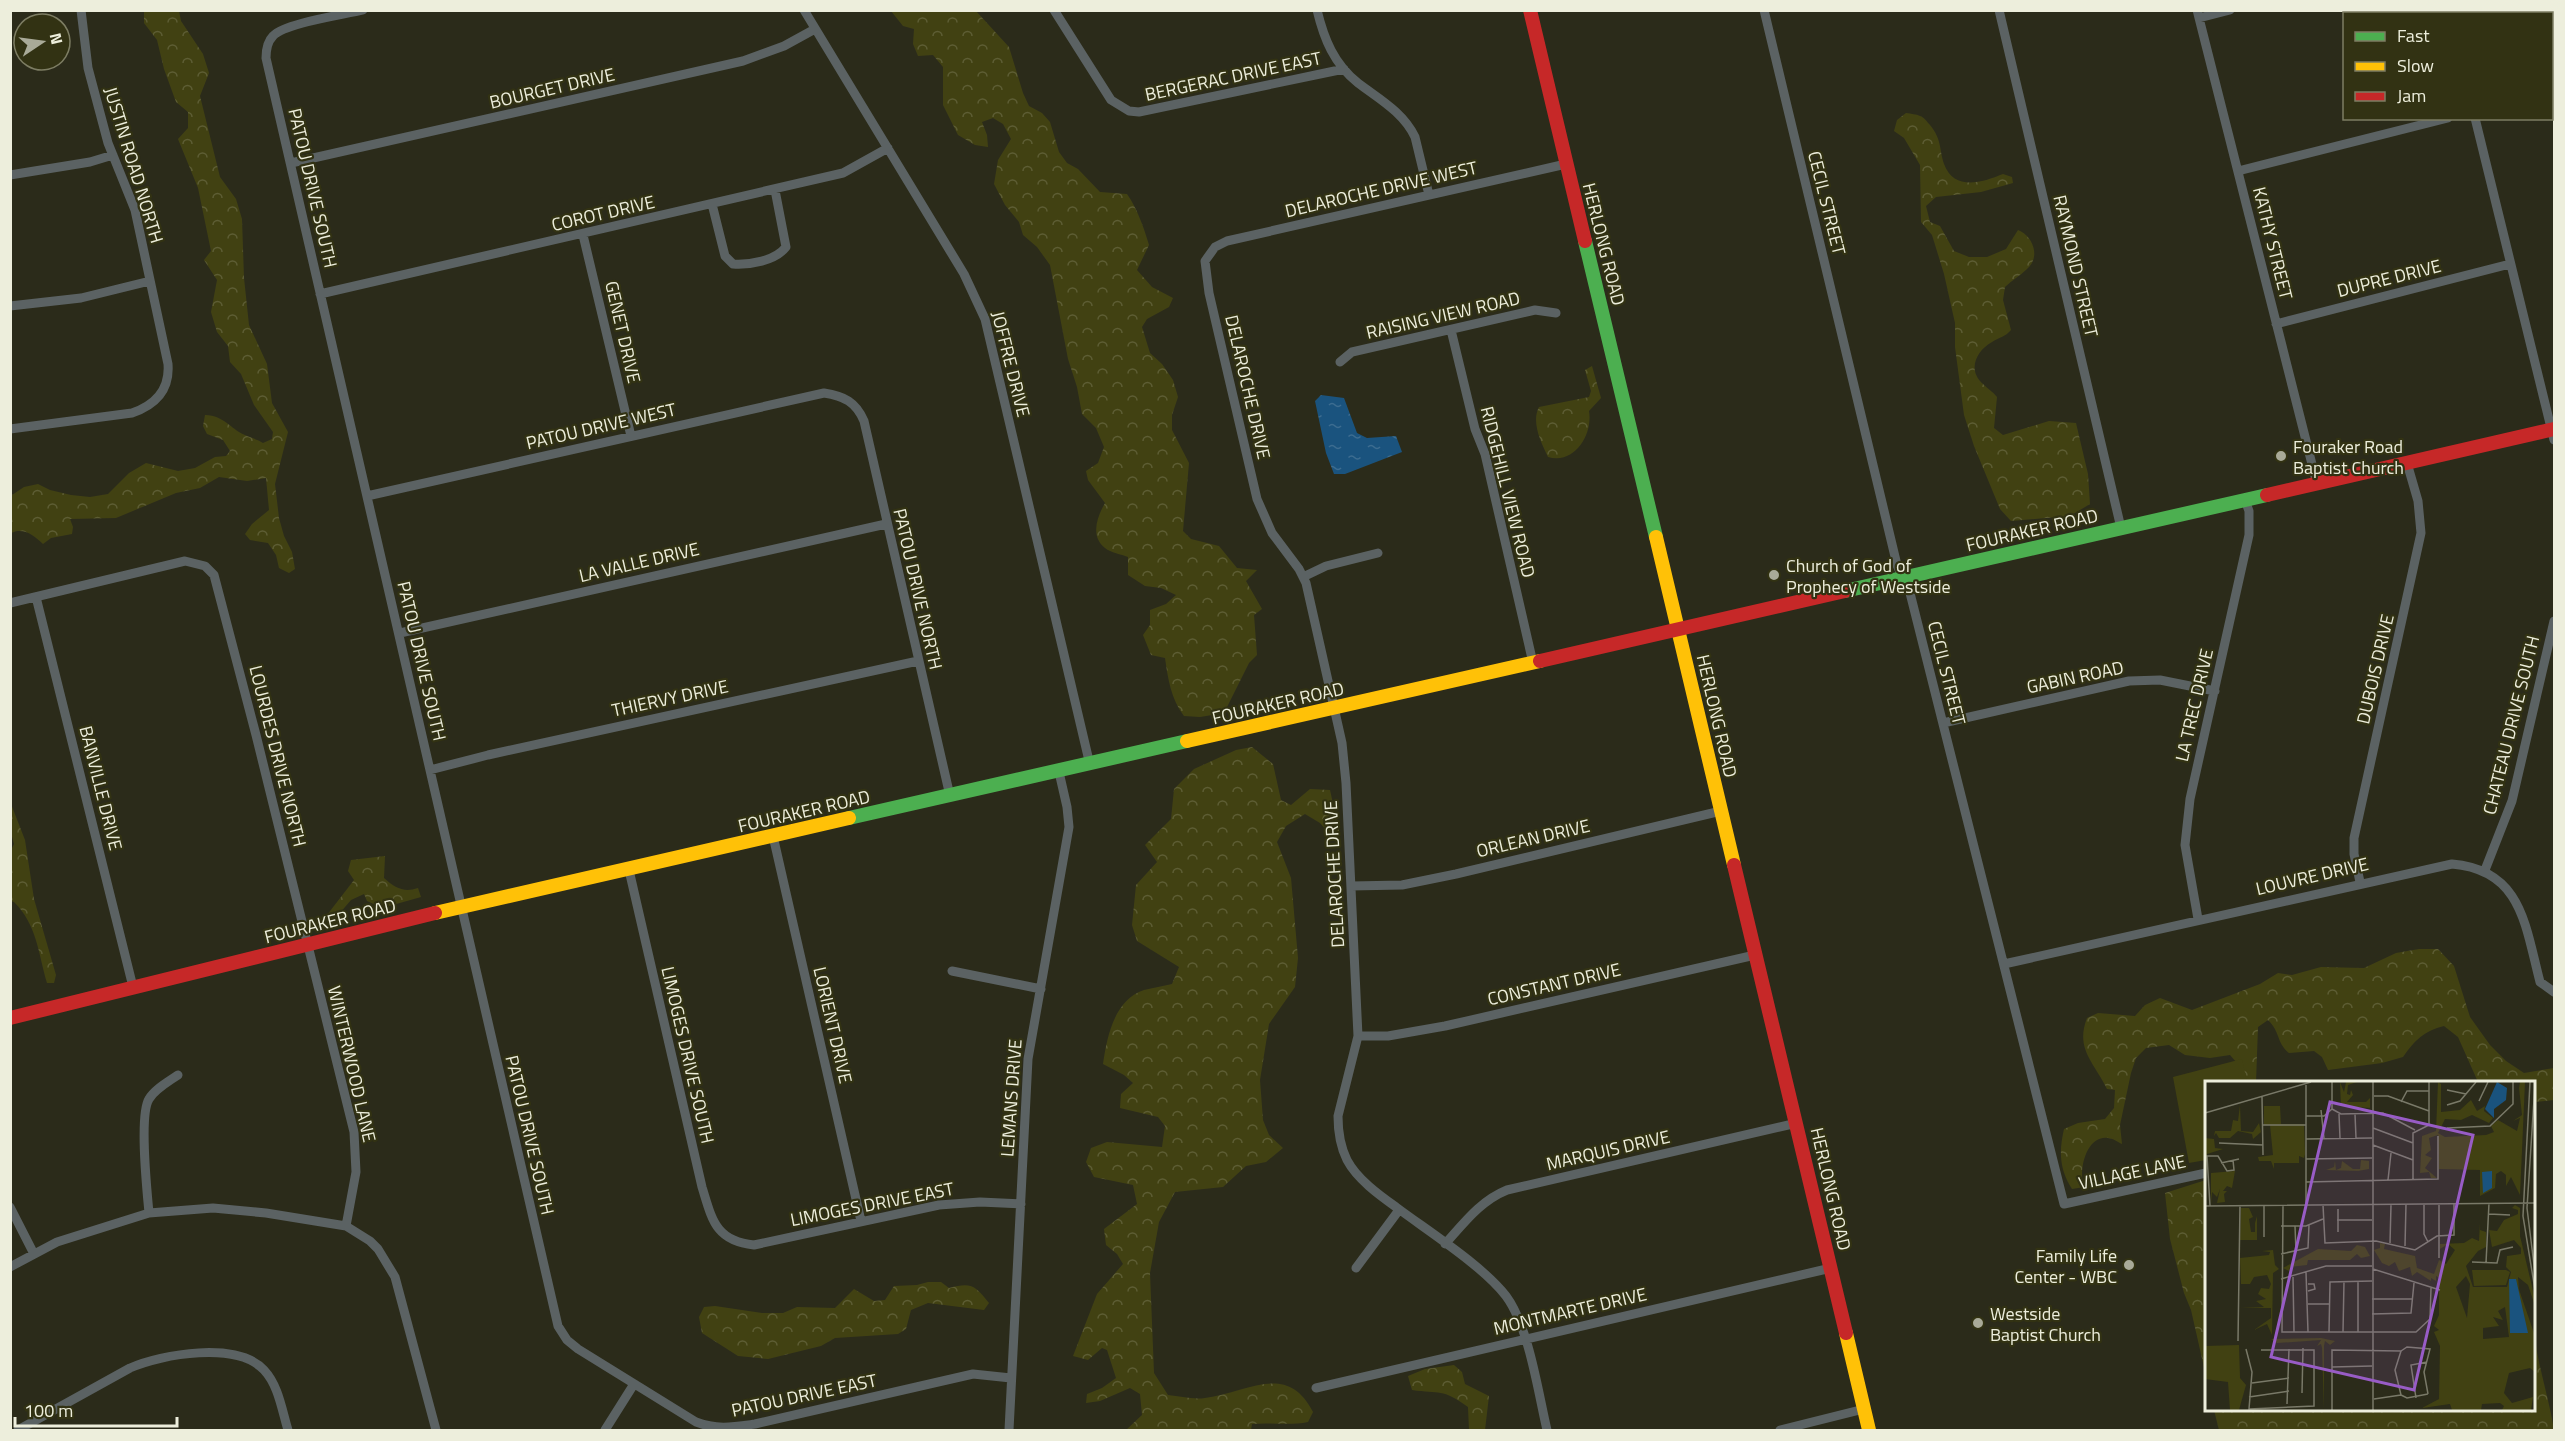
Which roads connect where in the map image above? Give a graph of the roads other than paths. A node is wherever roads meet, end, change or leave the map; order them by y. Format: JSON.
{"nodes":[{"id":1,"x":81,"y":10,"type":"edge"},
{"id":2,"x":363,"y":10,"type":"edge"},
{"id":3,"x":804,"y":10,"type":"edge"},
{"id":4,"x":1054,"y":10,"type":"edge"},
{"id":5,"x":1317,"y":10,"type":"edge"},
{"id":6,"x":1530,"y":10,"type":"edge"},
{"id":7,"x":1764,"y":10,"type":"edge"},
{"id":8,"x":1999,"y":10,"type":"edge"},
{"id":9,"x":2230,"y":10,"type":"edge"},
{"id":10,"x":2198,"y":14,"type":"edge"},
{"id":11,"x":815,"y":29,"type":"junction"},
{"id":12,"x":1344,"y":69,"type":"junction"},
{"id":13,"x":2440,"y":120,"type":"edge"},
{"id":14,"x":2475,"y":120,"type":"edge"},
{"id":15,"x":888,"y":148,"type":"junction"},
{"id":16,"x":113,"y":155,"type":"junction"},
{"id":17,"x":291,"y":163,"type":"junction"},
{"id":18,"x":1566,"y":164,"type":"junction"},
{"id":19,"x":2238,"y":171,"type":"junction"},
{"id":20,"x":10,"y":175,"type":"edge"},
{"id":21,"x":775,"y":190,"type":"junction"},
{"id":22,"x":1429,"y":195,"type":"junction"},
{"id":23,"x":712,"y":204,"type":"junction"},
{"id":24,"x":583,"y":235,"type":"junction"},
{"id":25,"x":1207,"y":255,"type":"joint"},
{"id":26,"x":2510,"y":264,"type":"junction"},
{"id":27,"x":150,"y":281,"type":"junction"},
{"id":28,"x":320,"y":294,"type":"junction"},
{"id":29,"x":10,"y":306,"type":"edge"},
{"id":30,"x":1556,"y":313,"type":"dead end"},
{"id":31,"x":2276,"y":324,"type":"junction"},
{"id":32,"x":1451,"y":330,"type":"junction"},
{"id":33,"x":1340,"y":362,"type":"dead end"},
{"id":34,"x":843,"y":397,"type":"joint"},
{"id":35,"x":10,"y":429,"type":"edge"},
{"id":36,"x":2554,"y":433,"type":"edge"},
{"id":37,"x":631,"y":436,"type":"junction"},
{"id":38,"x":2407,"y":463,"type":"junction"},
{"id":39,"x":2317,"y":483,"type":"junction"},
{"id":40,"x":367,"y":496,"type":"junction"},
{"id":41,"x":2245,"y":500,"type":"junction"},
{"id":42,"x":886,"y":524,"type":"junction"},
{"id":43,"x":2121,"y":528,"type":"junction"},
{"id":44,"x":1378,"y":553,"type":"dead end"},
{"id":45,"x":1303,"y":577,"type":"junction"},
{"id":46,"x":1904,"y":579,"type":"junction"},
{"id":47,"x":36,"y":597,"type":"junction"},
{"id":48,"x":10,"y":603,"type":"edge"},
{"id":49,"x":2554,"y":621,"type":"edge"},
{"id":50,"x":1679,"y":630,"type":"junction"},
{"id":51,"x":400,"y":633,"type":"junction"},
{"id":52,"x":918,"y":661,"type":"junction"},
{"id":53,"x":1533,"y":663,"type":"junction"},
{"id":54,"x":2215,"y":691,"type":"junction"},
{"id":55,"x":1334,"y":709,"type":"junction"},
{"id":56,"x":1943,"y":723,"type":"junction"},
{"id":57,"x":1090,"y":765,"type":"junction"},
{"id":58,"x":430,"y":770,"type":"junction"},
{"id":59,"x":1059,"y":772,"type":"junction"},
{"id":60,"x":950,"y":796,"type":"junction"},
{"id":61,"x":1721,"y":811,"type":"junction"},
{"id":62,"x":773,"y":836,"type":"junction"},
{"id":63,"x":629,"y":870,"type":"junction"},
{"id":64,"x":2485,"y":870,"type":"junction"},
{"id":65,"x":2360,"y":882,"type":"junction"},
{"id":66,"x":1351,"y":886,"type":"junction"},
{"id":67,"x":461,"y":908,"type":"junction"},
{"id":68,"x":2198,"y":920,"type":"junction"},
{"id":69,"x":308,"y":946,"type":"junction"},
{"id":70,"x":1755,"y":955,"type":"junction"},
{"id":71,"x":2004,"y":963,"type":"junction"},
{"id":72,"x":952,"y":971,"type":"dead end"},
{"id":73,"x":133,"y":987,"type":"junction"},
{"id":74,"x":1041,"y":989,"type":"junction"},
{"id":75,"x":2554,"y":992,"type":"edge"},
{"id":76,"x":10,"y":1018,"type":"edge"},
{"id":77,"x":1358,"y":1036,"type":"junction"},
{"id":78,"x":178,"y":1075,"type":"dead end"},
{"id":79,"x":1797,"y":1123,"type":"junction"},
{"id":80,"x":2205,"y":1173,"type":"edge"},
{"id":81,"x":1021,"y":1204,"type":"junction"},
{"id":82,"x":2064,"y":1204,"type":"joint"},
{"id":83,"x":10,"y":1207,"type":"edge"},
{"id":84,"x":1399,"y":1210,"type":"junction"},
{"id":85,"x":149,"y":1213,"type":"junction"},
{"id":86,"x":861,"y":1221,"type":"junction"},
{"id":87,"x":346,"y":1226,"type":"junction"},
{"id":88,"x":731,"y":1239,"type":"joint"},
{"id":89,"x":1445,"y":1244,"type":"junction"},
{"id":90,"x":34,"y":1254,"type":"junction"},
{"id":91,"x":10,"y":1267,"type":"edge"},
{"id":92,"x":1356,"y":1268,"type":"dead end"},
{"id":93,"x":1831,"y":1268,"type":"junction"},
{"id":94,"x":549,"y":1296,"type":"joint"},
{"id":95,"x":1525,"y":1338,"type":"junction"},
{"id":96,"x":1011,"y":1378,"type":"junction"},
{"id":97,"x":634,"y":1384,"type":"junction"},
{"id":98,"x":1316,"y":1388,"type":"dead end"},
{"id":99,"x":1864,"y":1410,"type":"junction"},
{"id":100,"x":18,"y":1431,"type":"edge"},
{"id":101,"x":288,"y":1431,"type":"edge"},
{"id":102,"x":436,"y":1431,"type":"edge"},
{"id":103,"x":604,"y":1431,"type":"edge"},
{"id":104,"x":1009,"y":1431,"type":"edge"},
{"id":105,"x":1547,"y":1431,"type":"edge"},
{"id":106,"x":1780,"y":1431,"type":"edge"},
{"id":107,"x":1869,"y":1431,"type":"edge"}],
"edges":[{"from":1,"to":16,"type":"street","name":"JUSTIN ROAD NORTH"},
{"from":2,"to":17,"type":"street","name":"PATOU DRIVE SOUTH"},
{"from":3,"to":11,"type":"street","name":"JOFFRE DRIVE"},
{"from":4,"to":12,"type":"street","name":"BERGERAC DRIVE EAST"},
{"from":5,"to":12,"type":"street"},
{"from":6,"to":18,"type":"main road","name":"HERLONG ROAD"},
{"from":7,"to":46,"type":"street","name":"CECIL STREET"},
{"from":8,"to":43,"type":"street","name":"RAYMOND STREET"},
{"from":9,"to":10,"type":"street"},
{"from":10,"to":19,"type":"street","name":"KATHY STREET"},
{"from":11,"to":15,"type":"street","name":"JOFFRE DRIVE"},
{"from":11,"to":17,"type":"street","name":"BOURGET DRIVE"},
{"from":12,"to":22,"type":"street"},
{"from":13,"to":19,"type":"street"},
{"from":14,"to":26,"type":"street"},
{"from":15,"to":21,"type":"street","name":"COROT DRIVE"},
{"from":15,"to":57,"type":"street","name":"JOFFRE DRIVE"},
{"from":16,"to":20,"type":"street"},
{"from":16,"to":27,"type":"street","name":"JUSTIN ROAD NORTH"},
{"from":17,"to":28,"type":"street","name":"PATOU DRIVE SOUTH"},
{"from":18,"to":22,"type":"street","name":"DELAROCHE DRIVE WEST"},
{"from":18,"to":50,"type":"main road","name":"HERLONG ROAD"},
{"from":19,"to":31,"type":"street","name":"KATHY STREET"},
{"from":21,"to":23,"type":"street","name":"COROT DRIVE"},
{"from":21,"to":23,"type":"street"},
{"from":22,"to":25,"type":"street","name":"DELAROCHE DRIVE WEST"},
{"from":23,"to":24,"type":"street","name":"COROT DRIVE"},
{"from":24,"to":28,"type":"street","name":"COROT DRIVE"},
{"from":24,"to":37,"type":"street","name":"GENET DRIVE"},
{"from":25,"to":45,"type":"street","name":"DELAROCHE DRIVE"},
{"from":26,"to":31,"type":"street","name":"DUPRE DRIVE"},
{"from":26,"to":36,"type":"street"},
{"from":27,"to":29,"type":"street"},
{"from":27,"to":35,"type":"street","name":"JUSTIN ROAD NORTH"},
{"from":28,"to":40,"type":"street","name":"PATOU DRIVE SOUTH"},
{"from":30,"to":32,"type":"street","name":"RAISING VIEW ROAD"},
{"from":31,"to":39,"type":"street","name":"KATHY STREET"},
{"from":32,"to":33,"type":"street","name":"RAISING VIEW ROAD"},
{"from":32,"to":53,"type":"street","name":"RIDGEHILL VIEW ROAD"},
{"from":34,"to":37,"type":"street","name":"PATOU DRIVE WEST"},
{"from":34,"to":42,"type":"street","name":"PATOU DRIVE NORTH"},
{"from":36,"to":38,"type":"main road","name":"FOURAKER ROAD"},
{"from":37,"to":40,"type":"street","name":"PATOU DRIVE WEST"},
{"from":38,"to":39,"type":"main road","name":"FOURAKER ROAD"},
{"from":38,"to":65,"type":"street","name":"DUBOIS DRIVE"},
{"from":39,"to":41,"type":"main road","name":"FOURAKER ROAD"},
{"from":40,"to":51,"type":"street","name":"PATOU DRIVE SOUTH"},
{"from":41,"to":43,"type":"main road","name":"FOURAKER ROAD"},
{"from":41,"to":54,"type":"street","name":"LA TREC DRIVE"},
{"from":42,"to":51,"type":"street","name":"LA VALLE DRIVE"},
{"from":42,"to":52,"type":"street","name":"PATOU DRIVE NORTH"},
{"from":43,"to":46,"type":"main road","name":"FOURAKER ROAD"},
{"from":44,"to":45,"type":"street"},
{"from":45,"to":55,"type":"street","name":"DELAROCHE DRIVE"},
{"from":46,"to":50,"type":"main road","name":"FOURAKER ROAD"},
{"from":46,"to":56,"type":"street","name":"CECIL STREET"},
{"from":47,"to":48,"type":"street"},
{"from":47,"to":69,"type":"street","name":"LOURDES DRIVE NORTH"},
{"from":47,"to":73,"type":"street","name":"BANVILLE DRIVE"},
{"from":49,"to":64,"type":"street","name":"CHATEAU DRIVE SOUTH"},
{"from":50,"to":53,"type":"main road","name":"FOURAKER ROAD"},
{"from":50,"to":61,"type":"main road","name":"HERLONG ROAD"},
{"from":51,"to":58,"type":"street","name":"PATOU DRIVE SOUTH"},
{"from":52,"to":58,"type":"street","name":"THIERVY DRIVE"},
{"from":52,"to":60,"type":"street","name":"PATOU DRIVE NORTH"},
{"from":53,"to":55,"type":"main road","name":"FOURAKER ROAD"},
{"from":54,"to":56,"type":"street","name":"GABIN ROAD"},
{"from":54,"to":68,"type":"street","name":"LA TREC DRIVE"},
{"from":55,"to":57,"type":"main road","name":"FOURAKER ROAD"},
{"from":55,"to":66,"type":"street","name":"DELAROCHE DRIVE"},
{"from":56,"to":71,"type":"street","name":"CECIL STREET"},
{"from":57,"to":59,"type":"main road","name":"FOURAKER ROAD"},
{"from":58,"to":67,"type":"street","name":"PATOU DRIVE SOUTH"},
{"from":59,"to":60,"type":"main road","name":"FOURAKER ROAD"},
{"from":59,"to":74,"type":"street","name":"LEMANS DRIVE"},
{"from":60,"to":62,"type":"main road","name":"FOURAKER ROAD"},
{"from":61,"to":66,"type":"street","name":"ORLEAN DRIVE"},
{"from":61,"to":70,"type":"main road","name":"HERLONG ROAD"},
{"from":62,"to":63,"type":"main road","name":"FOURAKER ROAD"},
{"from":62,"to":86,"type":"street","name":"LORIENT DRIVE"},
{"from":63,"to":67,"type":"main road","name":"FOURAKER ROAD"},
{"from":63,"to":88,"type":"street","name":"LIMOGES DRIVE SOUTH"},
{"from":64,"to":65,"type":"street","name":"LOUVRE DRIVE"},
{"from":64,"to":75,"type":"street"},
{"from":65,"to":68,"type":"street","name":"LOUVRE DRIVE"},
{"from":66,"to":77,"type":"street","name":"DELAROCHE DRIVE"},
{"from":67,"to":69,"type":"main road","name":"FOURAKER ROAD"},
{"from":67,"to":94,"type":"street","name":"PATOU DRIVE SOUTH"},
{"from":68,"to":71,"type":"street","name":"LOUVRE DRIVE"},
{"from":69,"to":73,"type":"main road","name":"FOURAKER ROAD"},
{"from":69,"to":87,"type":"street","name":"WINTERWOOD LANE"},
{"from":70,"to":77,"type":"street","name":"CONSTANT DRIVE"},
{"from":70,"to":79,"type":"main road","name":"HERLONG ROAD"},
{"from":71,"to":82,"type":"street","name":"CECIL STREET"},
{"from":72,"to":74,"type":"street"},
{"from":73,"to":76,"type":"main road","name":"FOURAKER ROAD"},
{"from":74,"to":81,"type":"street","name":"LEMANS DRIVE"},
{"from":77,"to":84,"type":"street","name":"DELAROCHE DRIVE"},
{"from":78,"to":85,"type":"street"},
{"from":79,"to":89,"type":"street","name":"MARQUIS DRIVE"},
{"from":79,"to":93,"type":"main road","name":"HERLONG ROAD"},
{"from":80,"to":82,"type":"street","name":"VILLAGE LANE"},
{"from":81,"to":86,"type":"street","name":"LIMOGES DRIVE EAST"},
{"from":81,"to":96,"type":"street","name":"LEMANS DRIVE"},
{"from":83,"to":90,"type":"street"},
{"from":84,"to":89,"type":"street","name":"DELAROCHE DRIVE"},
{"from":84,"to":92,"type":"street"},
{"from":85,"to":87,"type":"street"},
{"from":85,"to":90,"type":"street"},
{"from":86,"to":88,"type":"street","name":"LIMOGES DRIVE EAST"},
{"from":87,"to":102,"type":"street"},
{"from":89,"to":95,"type":"street","name":"DELAROCHE DRIVE"},
{"from":90,"to":91,"type":"street"},
{"from":93,"to":95,"type":"street","name":"MONTMARTE DRIVE"},
{"from":93,"to":99,"type":"main road","name":"HERLONG ROAD"},
{"from":94,"to":97,"type":"street","name":"PATOU DRIVE EAST"},
{"from":95,"to":98,"type":"street","name":"MONTMARTE DRIVE"},
{"from":95,"to":105,"type":"street","name":"DELAROCHE DRIVE"},
{"from":96,"to":97,"type":"street","name":"PATOU DRIVE EAST"},
{"from":96,"to":104,"type":"street","name":"LEMANS DRIVE"},
{"from":97,"to":103,"type":"street"},
{"from":99,"to":106,"type":"street"},
{"from":99,"to":107,"type":"main road","name":"HERLONG ROAD"},
{"from":100,"to":101,"type":"street"}]}
